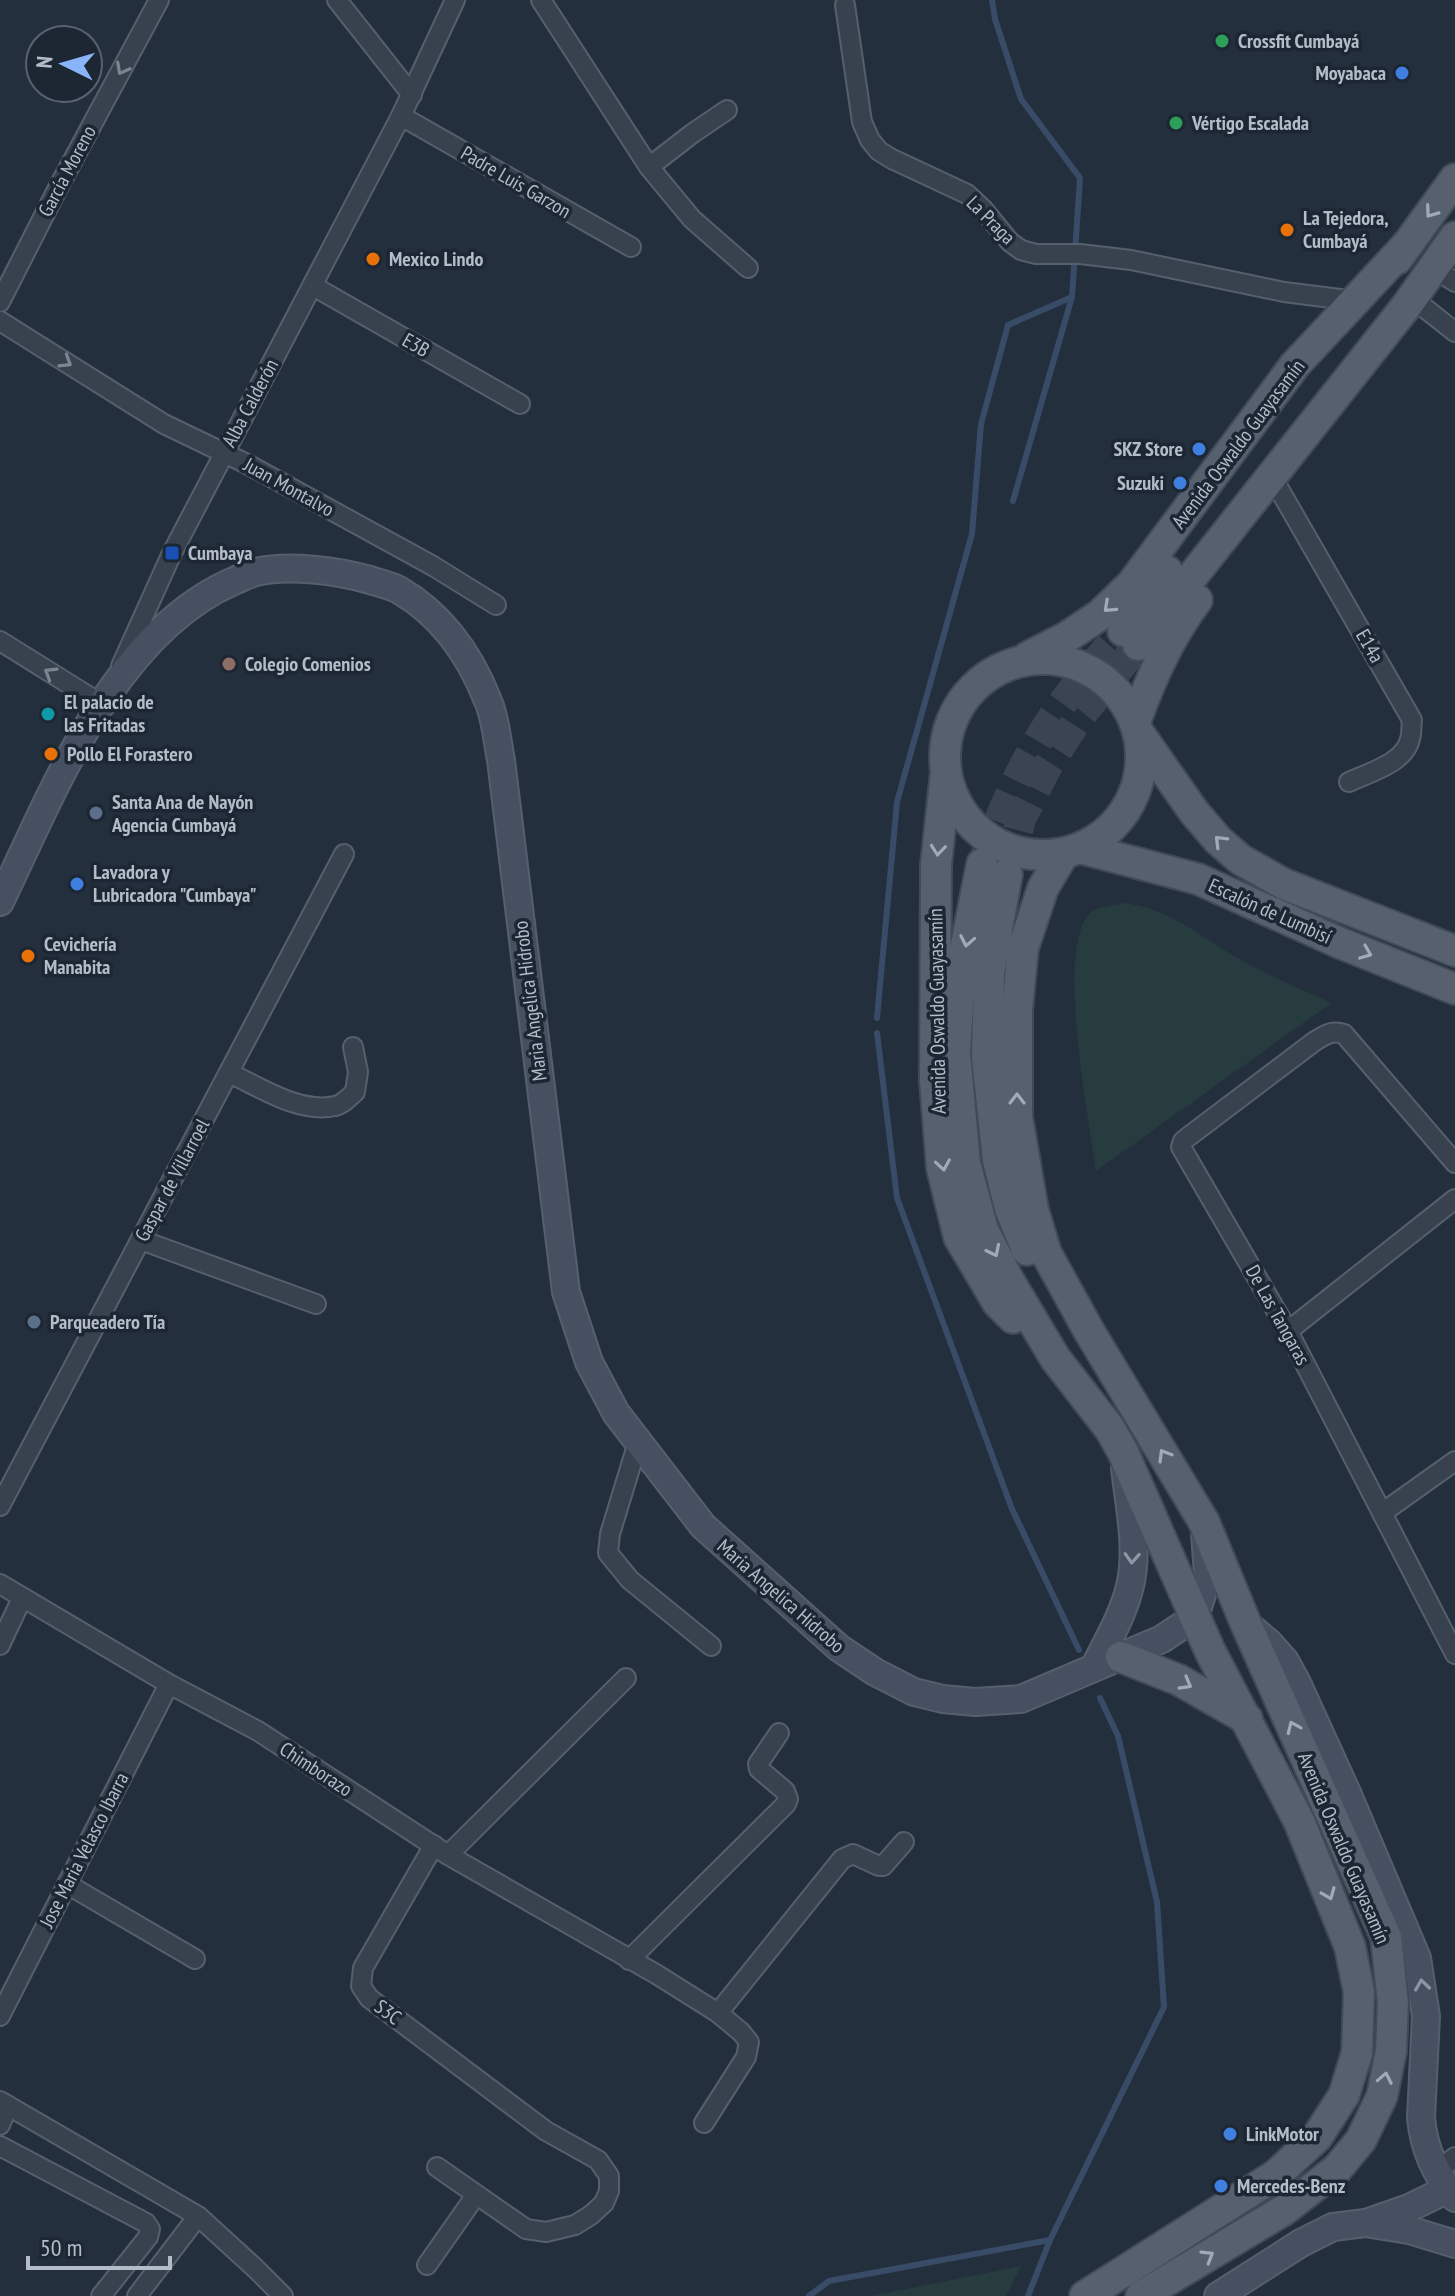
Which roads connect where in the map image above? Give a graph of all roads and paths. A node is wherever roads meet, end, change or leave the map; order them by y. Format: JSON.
{"nodes":[{"id":1,"x":159,"y":0,"type":"edge"},
{"id":2,"x":337,"y":0,"type":"edge"},
{"id":3,"x":455,"y":0,"type":"edge"},
{"id":4,"x":541,"y":0,"type":"edge"},
{"id":5,"x":845,"y":5,"type":"dead end"},
{"id":6,"x":412,"y":95,"type":"junction"},
{"id":7,"x":727,"y":110,"type":"dead end"},
{"id":8,"x":401,"y":116,"type":"junction"},
{"id":9,"x":649,"y":167,"type":"junction"},
{"id":10,"x":1455,"y":179,"type":"edge"},
{"id":11,"x":1455,"y":237,"type":"edge"},
{"id":12,"x":1407,"y":245,"type":"junction"},
{"id":13,"x":631,"y":247,"type":"dead end"},
{"id":14,"x":748,"y":268,"type":"dead end"},
{"id":15,"x":1444,"y":275,"type":"edge"},
{"id":16,"x":313,"y":286,"type":"junction"},
{"id":17,"x":1356,"y":301,"type":"junction"},
{"id":18,"x":1410,"y":301,"type":"junction"},
{"id":19,"x":0,"y":302,"type":"edge"},
{"id":20,"x":0,"y":321,"type":"edge"},
{"id":21,"x":1455,"y":332,"type":"edge"},
{"id":22,"x":520,"y":404,"type":"dead end"},
{"id":23,"x":224,"y":452,"type":"junction"},
{"id":24,"x":1279,"y":489,"type":"junction"},
{"id":25,"x":496,"y":605,"type":"dead end"},
{"id":26,"x":0,"y":641,"type":"edge"},
{"id":27,"x":1022,"y":660,"type":"junction"},
{"id":28,"x":104,"y":700,"type":"junction"},
{"id":29,"x":1136,"y":727,"type":"junction"},
{"id":30,"x":946,"y":772,"type":"junction"},
{"id":31,"x":1349,"y":782,"type":"dead end"},
{"id":32,"x":1072,"y":850,"type":"junction"},
{"id":33,"x":344,"y":854,"type":"dead end"},
{"id":34,"x":0,"y":902,"type":"edge"},
{"id":35,"x":1455,"y":951,"type":"edge"},
{"id":36,"x":1455,"y":989,"type":"edge"},
{"id":37,"x":353,"y":1047,"type":"dead end"},
{"id":38,"x":229,"y":1073,"type":"junction"},
{"id":39,"x":1455,"y":1163,"type":"edge"},
{"id":40,"x":1455,"y":1199,"type":"edge"},
{"id":41,"x":141,"y":1240,"type":"junction"},
{"id":42,"x":316,"y":1304,"type":"dead end"},
{"id":43,"x":1089,"y":1331,"type":"junction"},
{"id":44,"x":1288,"y":1331,"type":"junction"},
{"id":45,"x":1055,"y":1358,"type":"junction"},
{"id":46,"x":638,"y":1442,"type":"junction"},
{"id":47,"x":1123,"y":1452,"type":"junction"},
{"id":48,"x":1455,"y":1461,"type":"edge"},
{"id":49,"x":0,"y":1506,"type":"edge"},
{"id":50,"x":1382,"y":1513,"type":"junction"},
{"id":51,"x":1204,"y":1522,"type":"junction"},
{"id":52,"x":0,"y":1584,"type":"edge"},
{"id":53,"x":22,"y":1598,"type":"junction"},
{"id":54,"x":1195,"y":1617,"type":"junction"},
{"id":55,"x":1246,"y":1624,"type":"junction"},
{"id":56,"x":0,"y":1645,"type":"edge"},
{"id":57,"x":711,"y":1646,"type":"dead end"},
{"id":58,"x":1455,"y":1654,"type":"edge"},
{"id":59,"x":1102,"y":1664,"type":"junction"},
{"id":60,"x":626,"y":1678,"type":"dead end"},
{"id":61,"x":169,"y":1684,"type":"junction"},
{"id":62,"x":1247,"y":1719,"type":"junction"},
{"id":63,"x":779,"y":1733,"type":"dead end"},
{"id":64,"x":904,"y":1842,"type":"dead end"},
{"id":65,"x":441,"y":1850,"type":"junction"},
{"id":66,"x":67,"y":1884,"type":"junction"},
{"id":67,"x":195,"y":1959,"type":"dead end"},
{"id":68,"x":629,"y":1960,"type":"junction"},
{"id":69,"x":718,"y":2013,"type":"junction"},
{"id":70,"x":0,"y":2016,"type":"edge"},
{"id":71,"x":4,"y":2103,"type":"edge"},
{"id":72,"x":704,"y":2123,"type":"dead end"},
{"id":73,"x":0,"y":2125,"type":"edge"},
{"id":74,"x":0,"y":2146,"type":"edge"},
{"id":75,"x":437,"y":2167,"type":"dead end"},
{"id":76,"x":1450,"y":2180,"type":"edge"},
{"id":77,"x":476,"y":2195,"type":"junction"},
{"id":78,"x":198,"y":2216,"type":"junction"},
{"id":79,"x":1365,"y":2223,"type":"junction"},
{"id":80,"x":1455,"y":2244,"type":"edge"},
{"id":81,"x":427,"y":2265,"type":"dead end"},
{"id":82,"x":101,"y":2296,"type":"edge"},
{"id":83,"x":137,"y":2296,"type":"edge"},
{"id":84,"x":283,"y":2296,"type":"edge"},
{"id":85,"x":1085,"y":2296,"type":"edge"},
{"id":86,"x":1141,"y":2296,"type":"edge"},
{"id":87,"x":1218,"y":2296,"type":"edge"}],
"edges":[{"from":1,"to":19,"type":"street","name":"García Moreno","one_way":true},
{"from":2,"to":6,"type":"street"},
{"from":3,"to":6,"type":"street"},
{"from":4,"to":9,"type":"street"},
{"from":5,"to":17,"type":"street","name":"La Praga"},
{"from":6,"to":8,"type":"street","name":"Alba Calderón"},
{"from":7,"to":9,"type":"street"},
{"from":8,"to":13,"type":"street","name":"Padre Luis Garzon"},
{"from":8,"to":16,"type":"street","name":"Alba Calderón"},
{"from":9,"to":14,"type":"street"},
{"from":10,"to":12,"type":"main road","name":"Avenida Oswaldo Guayasamín","one_way":true},
{"from":11,"to":15,"type":"main road","name":"Avenida Oswaldo Guayasamín"},
{"from":12,"to":17,"type":"main road","name":"Avenida Oswaldo Guayasamín"},
{"from":12,"to":18,"type":"main road","name":"Avenida Oswaldo Guayasamín"},
{"from":15,"to":18,"type":"main road","name":"Avenida Oswaldo Guayasamín"},
{"from":16,"to":22,"type":"street","name":"E3B"},
{"from":16,"to":23,"type":"street","name":"Alba Calderón"},
{"from":17,"to":27,"type":"main road","name":"Avenida Oswaldo Guayasamín","one_way":true},
{"from":18,"to":21,"type":"street"},
{"from":18,"to":24,"type":"main road","name":"Avenida Oswaldo Guayasamín"},
{"from":20,"to":23,"type":"street","name":"Juan Montalvo","one_way":true},
{"from":23,"to":25,"type":"street","name":"Juan Montalvo"},
{"from":23,"to":28,"type":"street","name":"Alba Calderón"},
{"from":24,"to":29,"type":"main road","name":"Avenida Oswaldo Guayasamín"},
{"from":24,"to":31,"type":"street","name":"E14a"},
{"from":28,"to":26,"type":"street","one_way":true},
{"from":27,"to":29,"type":"main road"},
{"from":27,"to":30,"type":"main road"},
{"from":28,"to":34,"type":"street","name":"Maria Angelica Hidrobo"},
{"from":28,"to":46,"type":"street","name":"Maria Angelica Hidrobo"},
{"from":29,"to":32,"type":"main road"},
{"from":35,"to":29,"type":"main road","name":"Escalón de Lumbisí","one_way":true},
{"from":30,"to":32,"type":"main road"},
{"from":30,"to":45,"type":"main road","name":"Avenida Oswaldo Guayasamín","one_way":true},
{"from":32,"to":36,"type":"main road","name":"Escalón de Lumbisí","one_way":true},
{"from":43,"to":32,"type":"main road","name":"Avenida Oswaldo Guayasamín","one_way":true},
{"from":33,"to":38,"type":"street","name":"Gaspar de Villarroel"},
{"from":37,"to":38,"type":"street"},
{"from":38,"to":41,"type":"street","name":"Gaspar de Villarroel"},
{"from":39,"to":44,"type":"street","name":"De Las Tangaras"},
{"from":40,"to":44,"type":"street"},
{"from":41,"to":42,"type":"street"},
{"from":41,"to":49,"type":"street","name":"Gaspar de Villarroel"},
{"from":43,"to":45,"type":"main road","name":"Avenida Oswaldo Guayasamín","one_way":true},
{"from":51,"to":43,"type":"main road","name":"Avenida Oswaldo Guayasamín","one_way":true},
{"from":44,"to":50,"type":"street","name":"De Las Tangaras"},
{"from":45,"to":47,"type":"main road","name":"Avenida Oswaldo Guayasamín"},
{"from":46,"to":57,"type":"street"},
{"from":46,"to":59,"type":"street","name":"Maria Angelica Hidrobo"},
{"from":47,"to":54,"type":"main road","name":"Avenida Oswaldo Guayasamín"},
{"from":47,"to":59,"type":"street","one_way":true},
{"from":48,"to":50,"type":"street"},
{"from":50,"to":58,"type":"street","name":"De Las Tangaras"},
{"from":51,"to":54,"type":"street"},
{"from":51,"to":55,"type":"main road","name":"Avenida Oswaldo Guayasamín"},
{"from":52,"to":53,"type":"street","name":"Chimborazo"},
{"from":53,"to":56,"type":"street"},
{"from":53,"to":61,"type":"street","name":"Chimborazo"},
{"from":54,"to":59,"type":"street","name":"Maria Angelica Hidrobo"},
{"from":54,"to":62,"type":"main road","name":"Avenida Oswaldo Guayasamín"},
{"from":76,"to":55,"type":"street","one_way":true},
{"from":86,"to":55,"type":"main road","name":"Avenida Oswaldo Guayasamín","one_way":true},
{"from":59,"to":62,"type":"main road","one_way":true},
{"from":60,"to":65,"type":"street","name":"S3C"},
{"from":61,"to":65,"type":"street","name":"Chimborazo"},
{"from":61,"to":66,"type":"street","name":"Jose Maria Velasco Ibarra"},
{"from":62,"to":85,"type":"main road","name":"Avenida Oswaldo Guayasamín","one_way":true},
{"from":63,"to":68,"type":"street"},
{"from":64,"to":69,"type":"street"},
{"from":65,"to":68,"type":"street","name":"Chimborazo"},
{"from":65,"to":77,"type":"street","name":"S3C"},
{"from":66,"to":67,"type":"street"},
{"from":66,"to":70,"type":"street","name":"Jose Maria Velasco Ibarra"},
{"from":68,"to":69,"type":"street","name":"Chimborazo"},
{"from":69,"to":72,"type":"street","name":"Chimborazo"},
{"from":71,"to":73,"type":"street"},
{"from":71,"to":78,"type":"street"},
{"from":74,"to":82,"type":"street"},
{"from":75,"to":77,"type":"street"},
{"from":76,"to":79,"type":"street"},
{"from":77,"to":81,"type":"street"},
{"from":78,"to":83,"type":"street"},
{"from":78,"to":84,"type":"street"},
{"from":79,"to":80,"type":"street"},
{"from":79,"to":87,"type":"street"}]}
